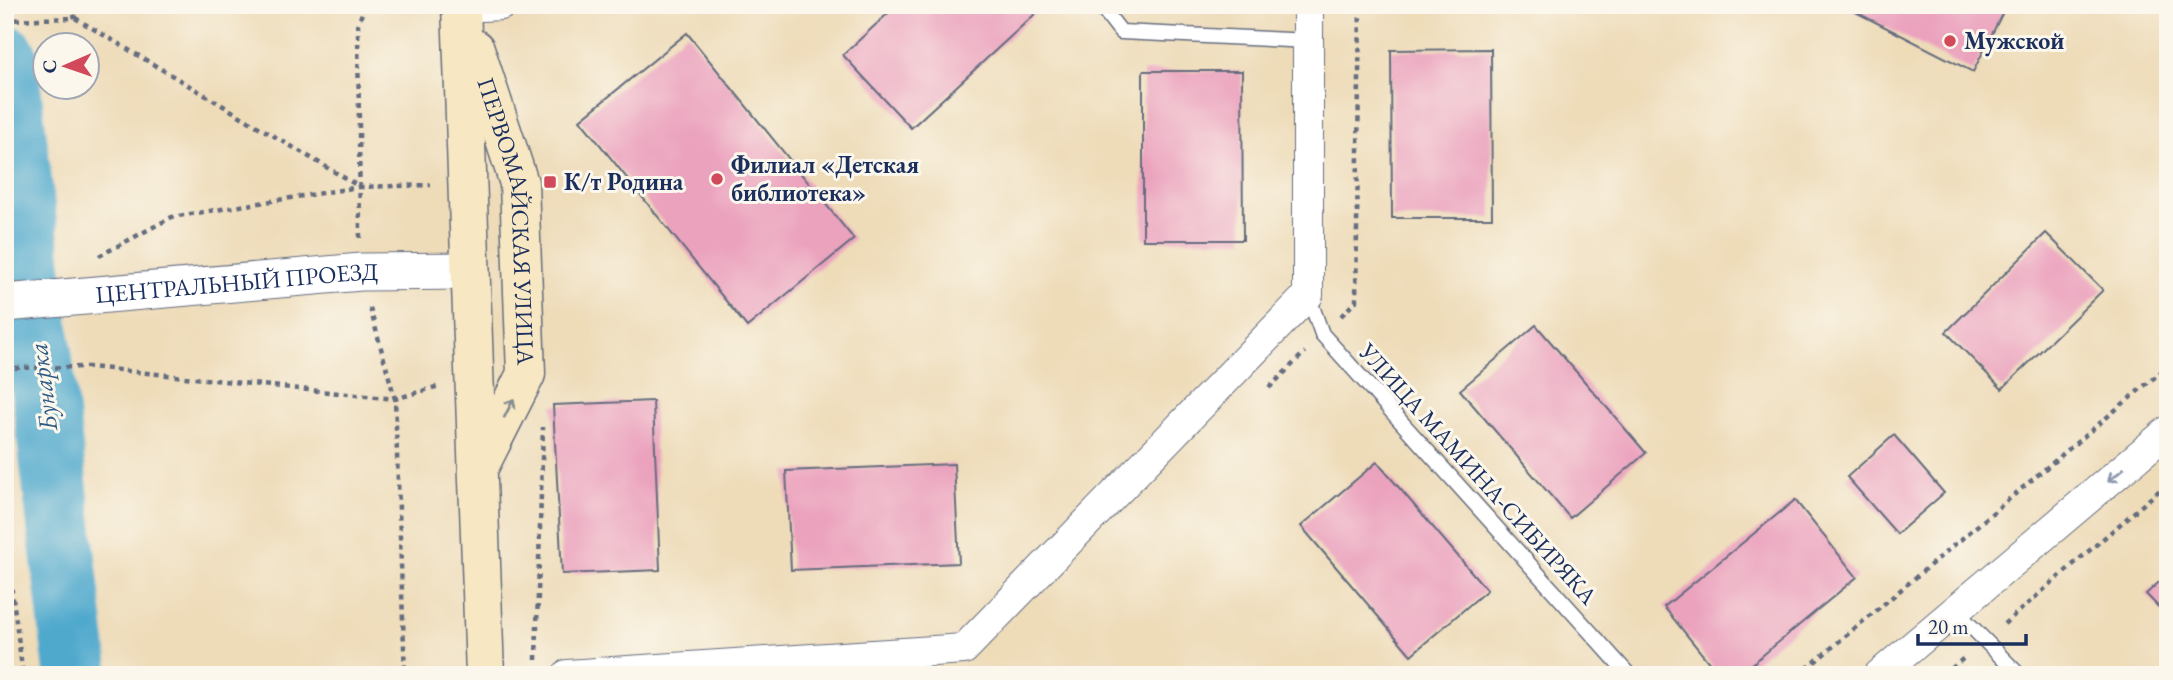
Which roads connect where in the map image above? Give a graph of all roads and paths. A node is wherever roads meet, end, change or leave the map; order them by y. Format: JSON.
{"nodes":[{"id":1,"x":71,"y":5,"type":"edge"},
{"id":2,"x":365,"y":5,"type":"edge"},
{"id":3,"x":500,"y":5,"type":"edge"},
{"id":4,"x":1100,"y":5,"type":"edge"},
{"id":5,"x":1308,"y":5,"type":"edge"},
{"id":6,"x":461,"y":6,"type":"edge"},
{"id":7,"x":75,"y":18,"type":"junction"},
{"id":8,"x":5,"y":20,"type":"edge"},
{"id":9,"x":1310,"y":41,"type":"junction"},
{"id":10,"x":467,"y":184,"type":"junction"},
{"id":11,"x":359,"y":187,"type":"junction"},
{"id":12,"x":87,"y":262,"type":"dead end"},
{"id":13,"x":470,"y":271,"type":"junction"},
{"id":14,"x":361,"y":272,"type":"junction"},
{"id":15,"x":1308,"y":295,"type":"junction"},
{"id":16,"x":5,"y":303,"type":"edge"},
{"id":17,"x":2168,"y":366,"type":"edge"},
{"id":18,"x":5,"y":368,"type":"edge"},
{"id":19,"x":395,"y":399,"type":"junction"},
{"id":20,"x":2168,"y":431,"type":"edge"},
{"id":21,"x":478,"y":469,"type":"junction"},
{"id":22,"x":2168,"y":483,"type":"edge"},
{"id":23,"x":5,"y":538,"type":"edge"},
{"id":24,"x":1955,"y":610,"type":"junction"},
{"id":25,"x":1986,"y":639,"type":"junction"},
{"id":26,"x":683,"y":671,"type":"edge"},
{"id":27,"x":23,"y":675,"type":"edge"},
{"id":28,"x":405,"y":675,"type":"edge"},
{"id":29,"x":485,"y":675,"type":"edge"},
{"id":30,"x":567,"y":675,"type":"edge"},
{"id":31,"x":1629,"y":675,"type":"edge"},
{"id":32,"x":1799,"y":675,"type":"edge"},
{"id":33,"x":1879,"y":675,"type":"edge"},
{"id":34,"x":1944,"y":675,"type":"edge"},
{"id":35,"x":2019,"y":675,"type":"edge"}],
"edges":[{"from":1,"to":7,"type":"path"},
{"from":2,"to":11,"type":"path"},
{"from":3,"to":6,"type":"street"},
{"from":4,"to":9,"type":"lane"},
{"from":5,"to":9,"type":"street"},
{"from":6,"to":10,"type":"main road","name":"ПЕРВОМАЙСКАЯ УЛИЦА"},
{"from":21,"to":6,"type":"main road","name":"ПЕРВОМАЙСКАЯ УЛИЦА","one_way":true},
{"from":7,"to":8,"type":"path"},
{"from":7,"to":11,"type":"path"},
{"from":9,"to":15,"type":"street"},
{"from":10,"to":11,"type":"path"},
{"from":10,"to":13,"type":"main road","name":"ПЕРВОМАЙСКАЯ УЛИЦА"},
{"from":11,"to":12,"type":"path"},
{"from":11,"to":14,"type":"path"},
{"from":13,"to":14,"type":"street","name":"ЦЕНТРАЛЬНЫЙ ПРОЕЗД"},
{"from":13,"to":21,"type":"main road","name":"ПЕРВОМАЙСКАЯ УЛИЦА"},
{"from":14,"to":16,"type":"street","name":"ЦЕНТРАЛЬНЫЙ ПРОЕЗД"},
{"from":14,"to":19,"type":"path"},
{"from":15,"to":26,"type":"street"},
{"from":15,"to":31,"type":"lane","name":"УЛИЦА МАМИНА-СИБИРЯКА"},
{"from":17,"to":32,"type":"path"},
{"from":18,"to":19,"type":"path"},
{"from":19,"to":28,"type":"path"},
{"from":20,"to":24,"type":"street","one_way":true},
{"from":21,"to":29,"type":"main road","name":"ПЕРВОМАЙСКАЯ УЛИЦА"},
{"from":22,"to":25,"type":"path"},
{"from":23,"to":27,"type":"path"},
{"from":24,"to":25,"type":"lane"},
{"from":24,"to":33,"type":"street"},
{"from":25,"to":34,"type":"path"},
{"from":25,"to":35,"type":"lane"},
{"from":26,"to":30,"type":"street"}]}
